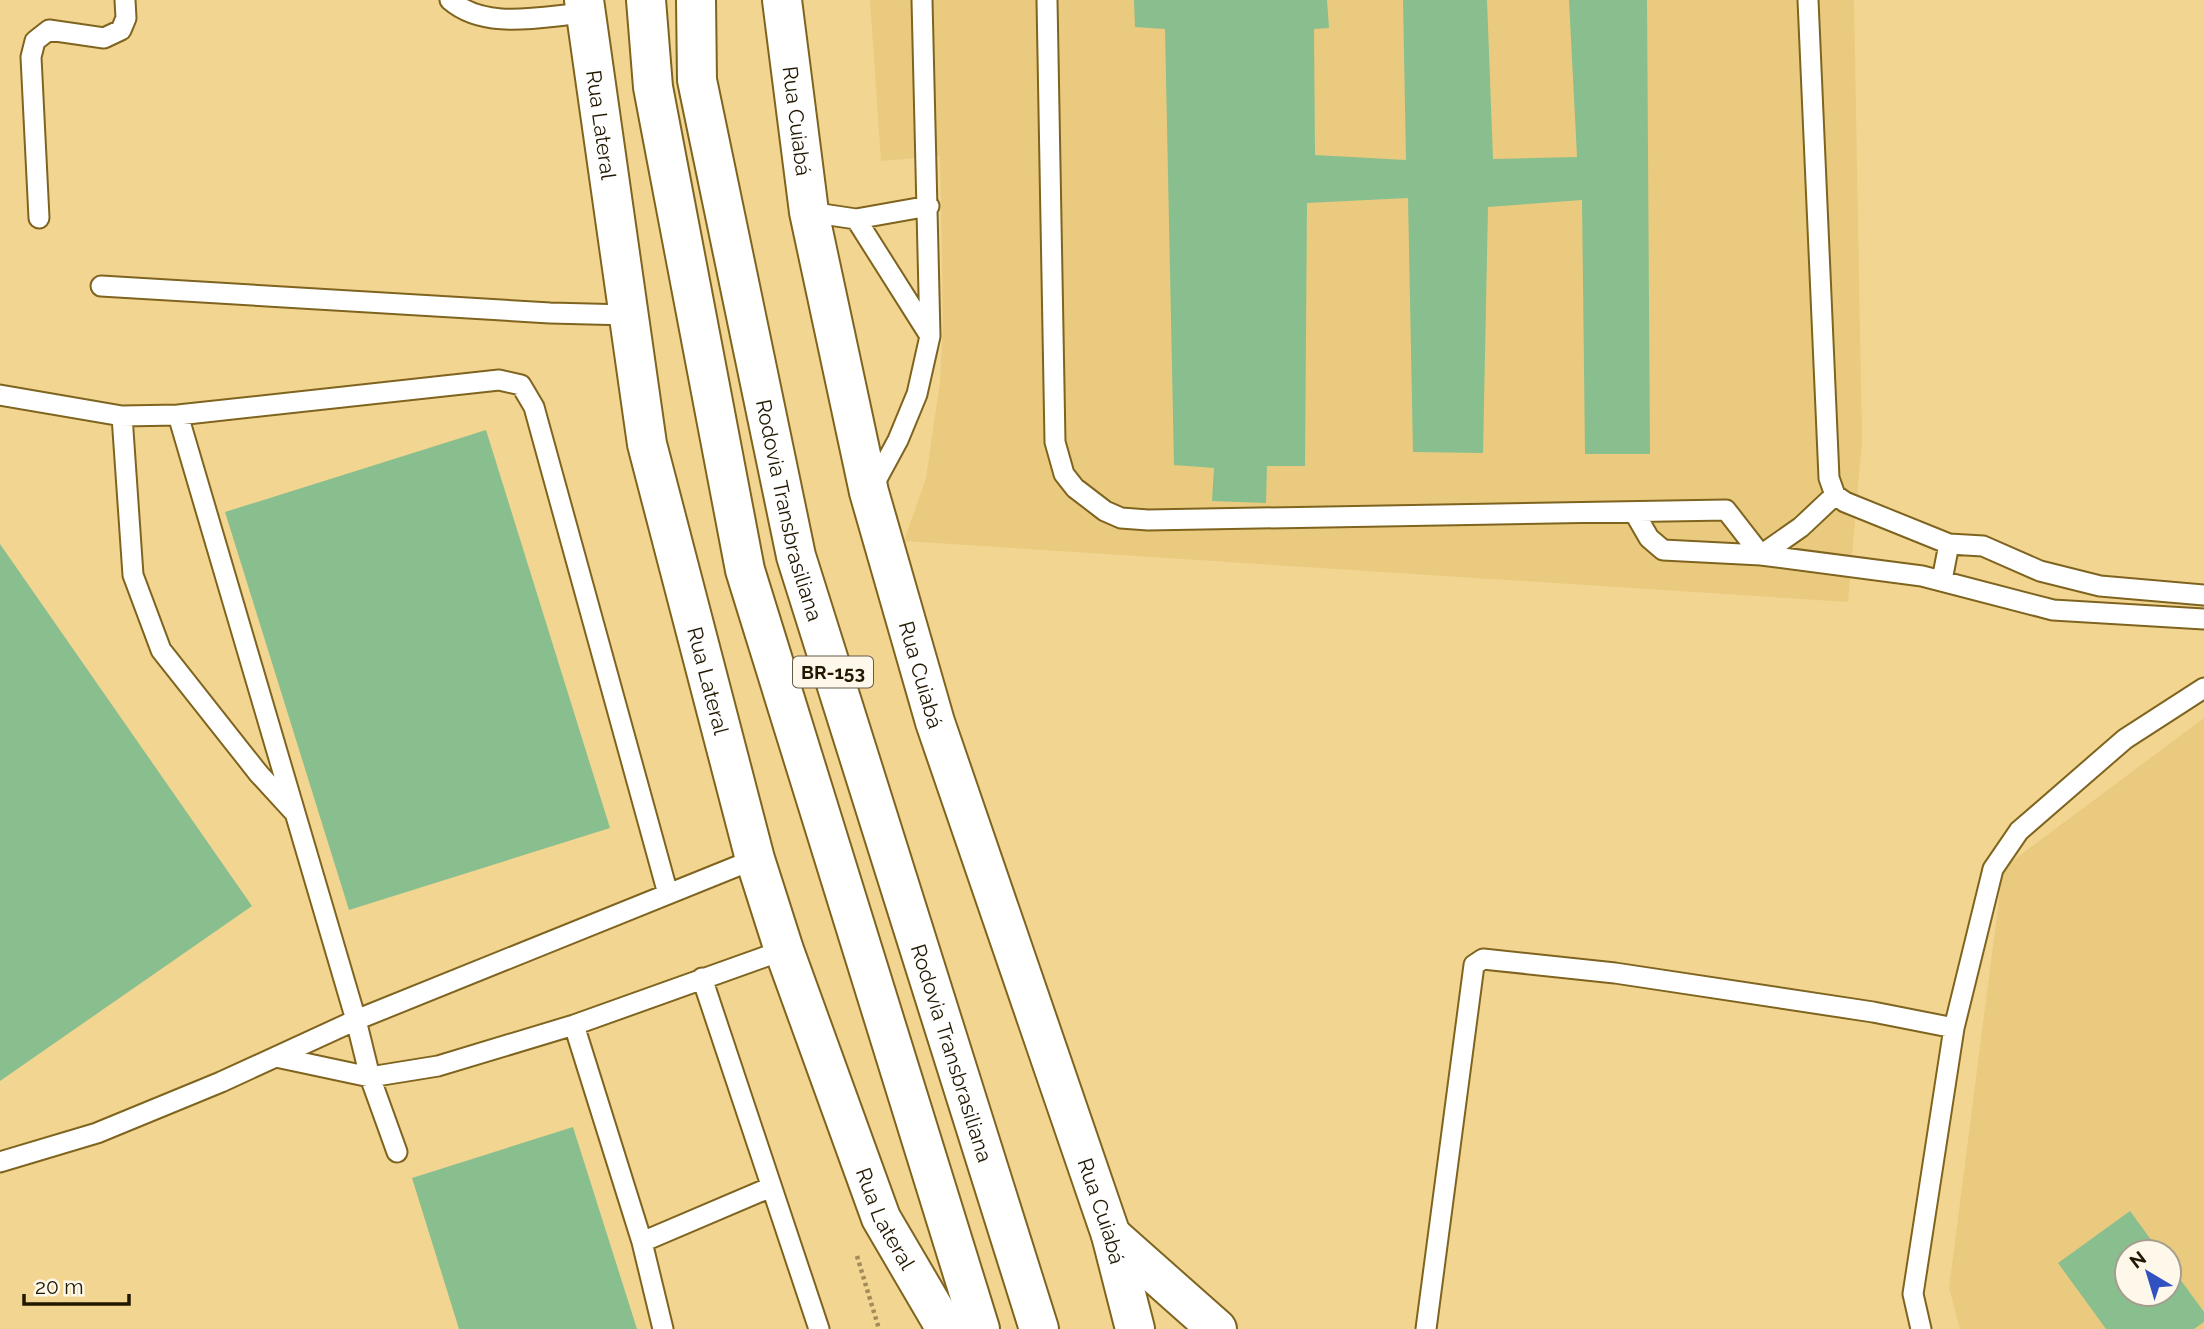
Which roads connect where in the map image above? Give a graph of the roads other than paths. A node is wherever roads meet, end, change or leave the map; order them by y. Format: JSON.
{"nodes":[{"id":1,"x":125,"y":0,"type":"edge"},
{"id":2,"x":450,"y":0,"type":"edge"},
{"id":3,"x":646,"y":0,"type":"edge"},
{"id":4,"x":696,"y":0,"type":"edge"},
{"id":5,"x":782,"y":0,"type":"edge"},
{"id":6,"x":922,"y":0,"type":"edge"},
{"id":7,"x":1047,"y":0,"type":"edge"},
{"id":8,"x":1808,"y":0,"type":"edge"},
{"id":9,"x":585,"y":6,"type":"edge"},
{"id":10,"x":929,"y":206,"type":"junction"},
{"id":11,"x":809,"y":212,"type":"junction"},
{"id":12,"x":39,"y":218,"type":"dead end"},
{"id":13,"x":856,"y":219,"type":"junction"},
{"id":14,"x":101,"y":286,"type":"dead end"},
{"id":15,"x":629,"y":314,"type":"junction"},
{"id":16,"x":930,"y":336,"type":"junction"},
{"id":17,"x":0,"y":395,"type":"edge"},
{"id":18,"x":178,"y":415,"type":"junction"},
{"id":19,"x":122,"y":416,"type":"junction"},
{"id":20,"x":869,"y":492,"type":"junction"},
{"id":21,"x":1835,"y":495,"type":"junction"},
{"id":22,"x":1634,"y":512,"type":"junction"},
{"id":23,"x":1949,"y":544,"type":"junction"},
{"id":24,"x":1761,"y":555,"type":"junction"},
{"id":25,"x":1942,"y":580,"type":"junction"},
{"id":26,"x":2204,"y":595,"type":"edge"},
{"id":27,"x":2204,"y":619,"type":"edge"},
{"id":28,"x":2204,"y":688,"type":"edge"},
{"id":29,"x":295,"y":814,"type":"junction"},
{"id":30,"x":755,"y":859,"type":"junction"},
{"id":31,"x":668,"y":894,"type":"junction"},
{"id":32,"x":784,"y":950,"type":"junction"},
{"id":33,"x":702,"y":978,"type":"junction"},
{"id":34,"x":356,"y":1020,"type":"junction"},
{"id":35,"x":574,"y":1025,"type":"junction"},
{"id":36,"x":1954,"y":1028,"type":"junction"},
{"id":37,"x":276,"y":1057,"type":"junction"},
{"id":38,"x":370,"y":1077,"type":"junction"},
{"id":39,"x":397,"y":1152,"type":"dead end"},
{"id":40,"x":0,"y":1162,"type":"edge"},
{"id":41,"x":771,"y":1187,"type":"junction"},
{"id":42,"x":1111,"y":1235,"type":"junction"},
{"id":43,"x":642,"y":1241,"type":"junction"},
{"id":44,"x":663,"y":1329,"type":"edge"},
{"id":45,"x":820,"y":1329,"type":"edge"},
{"id":46,"x":946,"y":1329,"type":"edge"},
{"id":47,"x":980,"y":1329,"type":"edge"},
{"id":48,"x":1039,"y":1329,"type":"edge"},
{"id":49,"x":1135,"y":1329,"type":"edge"},
{"id":50,"x":1217,"y":1329,"type":"edge"},
{"id":51,"x":1426,"y":1329,"type":"edge"},
{"id":52,"x":1921,"y":1329,"type":"edge"}],
"edges":[{"from":1,"to":12,"type":"lane"},
{"from":2,"to":9,"type":"lane"},
{"from":3,"to":47,"type":"main road","number":"BR-153"},
{"from":4,"to":48,"type":"main road","name":"Rodovia Transbrasiliana","number":"BR-153"},
{"from":5,"to":11,"type":"main road","name":"Rua Cuiabá"},
{"from":6,"to":10,"type":"lane"},
{"from":7,"to":22,"type":"lane"},
{"from":8,"to":21,"type":"lane"},
{"from":9,"to":15,"type":"main road","name":"Rua Lateral"},
{"from":10,"to":13,"type":"lane"},
{"from":10,"to":16,"type":"lane"},
{"from":11,"to":13,"type":"lane"},
{"from":11,"to":20,"type":"main road","name":"Rua Cuiabá"},
{"from":13,"to":16,"type":"lane"},
{"from":14,"to":15,"type":"lane"},
{"from":15,"to":30,"type":"main road","name":"Rua Lateral"},
{"from":16,"to":20,"type":"lane"},
{"from":17,"to":19,"type":"lane"},
{"from":18,"to":19,"type":"lane"},
{"from":18,"to":29,"type":"lane"},
{"from":18,"to":31,"type":"lane"},
{"from":19,"to":29,"type":"lane"},
{"from":20,"to":42,"type":"main road","name":"Rua Cuiabá"},
{"from":21,"to":23,"type":"lane"},
{"from":21,"to":24,"type":"lane"},
{"from":22,"to":24,"type":"lane"},
{"from":22,"to":24,"type":"lane"},
{"from":23,"to":25,"type":"lane"},
{"from":23,"to":26,"type":"lane"},
{"from":24,"to":25,"type":"lane"},
{"from":25,"to":27,"type":"lane"},
{"from":28,"to":36,"type":"lane"},
{"from":29,"to":34,"type":"lane"},
{"from":30,"to":31,"type":"lane"},
{"from":30,"to":32,"type":"main road","name":"Rua Lateral"},
{"from":31,"to":34,"type":"lane"},
{"from":32,"to":33,"type":"lane"},
{"from":32,"to":46,"type":"main road","name":"Rua Lateral"},
{"from":33,"to":35,"type":"lane"},
{"from":33,"to":41,"type":"lane"},
{"from":34,"to":37,"type":"lane"},
{"from":34,"to":38,"type":"lane"},
{"from":35,"to":38,"type":"lane"},
{"from":35,"to":43,"type":"lane"},
{"from":36,"to":51,"type":"lane"},
{"from":36,"to":52,"type":"lane"},
{"from":37,"to":38,"type":"lane"},
{"from":37,"to":40,"type":"lane"},
{"from":38,"to":39,"type":"lane"},
{"from":41,"to":43,"type":"lane"},
{"from":41,"to":45,"type":"lane"},
{"from":42,"to":49,"type":"main road","name":"Rua Cuiabá"},
{"from":42,"to":50,"type":"main road"},
{"from":43,"to":44,"type":"lane"}]}
